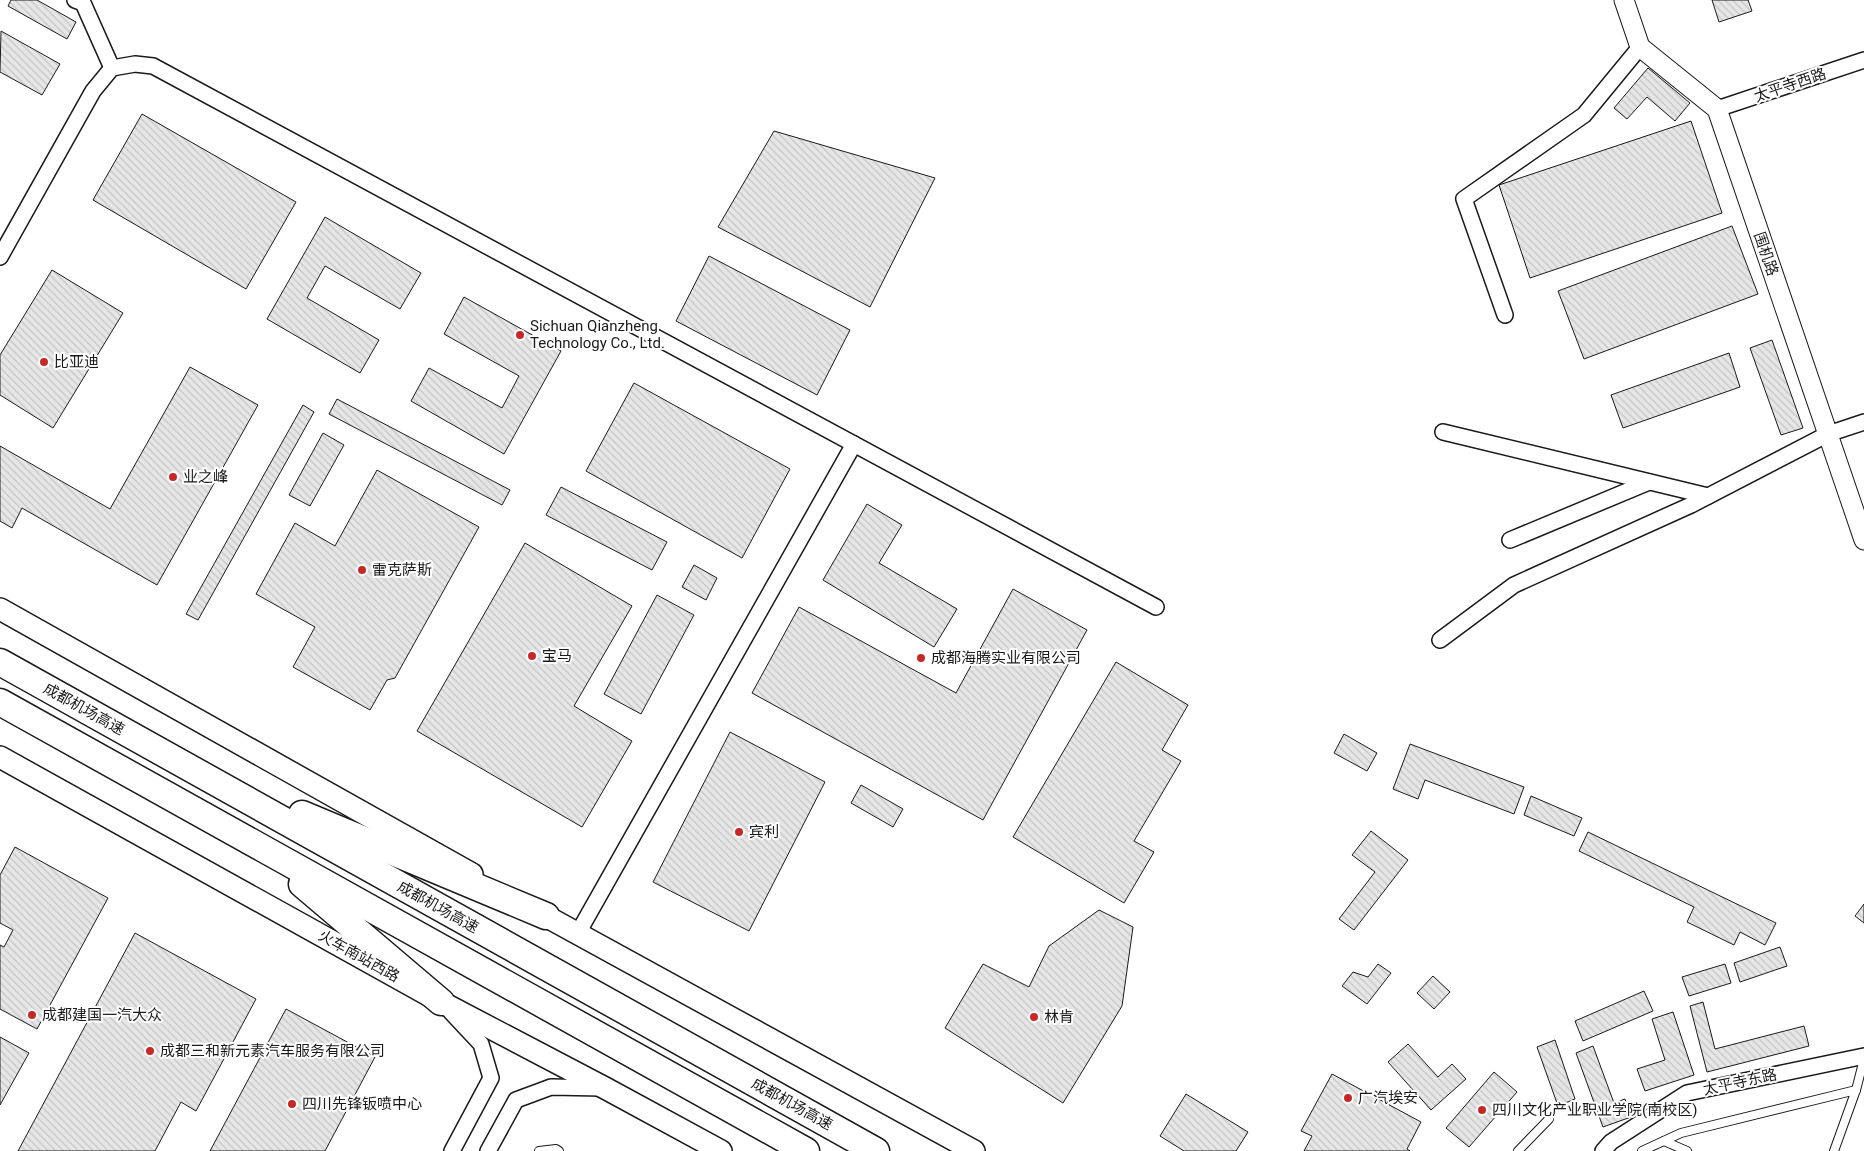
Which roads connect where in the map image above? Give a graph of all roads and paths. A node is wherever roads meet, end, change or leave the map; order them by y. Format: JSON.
{"nodes":[{"id":1,"x":75,"y":0,"type":"edge"},
{"id":2,"x":1624,"y":0,"type":"edge"},
{"id":3,"x":1640,"y":47,"type":"junction"},
{"id":4,"x":1864,"y":60,"type":"edge"},
{"id":5,"x":112,"y":68,"type":"junction"},
{"id":6,"x":1717,"y":109,"type":"junction"},
{"id":7,"x":0,"y":257,"type":"edge"},
{"id":8,"x":1505,"y":315,"type":"dead end"},
{"id":9,"x":1864,"y":422,"type":"edge"},
{"id":10,"x":1443,"y":432,"type":"dead end"},
{"id":11,"x":1828,"y":434,"type":"junction"},
{"id":12,"x":854,"y":444,"type":"junction"},
{"id":13,"x":1649,"y":482,"type":"junction"},
{"id":14,"x":1708,"y":496,"type":"junction"},
{"id":15,"x":1510,"y":540,"type":"dead end"},
{"id":16,"x":1864,"y":540,"type":"edge"},
{"id":17,"x":1156,"y":607,"type":"dead end"},
{"id":18,"x":0,"y":609,"type":"edge"},
{"id":19,"x":1440,"y":640,"type":"dead end"},
{"id":20,"x":0,"y":662,"type":"edge"},
{"id":21,"x":0,"y":702,"type":"edge"},
{"id":22,"x":0,"y":757,"type":"edge"},
{"id":23,"x":185,"y":766,"type":"junction"},
{"id":24,"x":260,"y":847,"type":"junction"},
{"id":25,"x":546,"y":916,"type":"junction"},
{"id":26,"x":578,"y":933,"type":"junction"},
{"id":27,"x":441,"y":1002,"type":"junction"},
{"id":28,"x":1864,"y":1058,"type":"edge"},
{"id":29,"x":605,"y":1088,"type":"junction"},
{"id":30,"x":1856,"y":1090,"type":"junction"},
{"id":31,"x":1549,"y":1119,"type":"dead end"},
{"id":32,"x":1664,"y":1141,"type":"junction"},
{"id":33,"x":716,"y":1150,"type":"edge"},
{"id":34,"x":452,"y":1151,"type":"edge"},
{"id":35,"x":488,"y":1151,"type":"edge"},
{"id":36,"x":538,"y":1151,"type":"edge"},
{"id":37,"x":559,"y":1151,"type":"edge"},
{"id":38,"x":806,"y":1151,"type":"edge"},
{"id":39,"x":876,"y":1151,"type":"edge"},
{"id":40,"x":974,"y":1151,"type":"edge"},
{"id":41,"x":1518,"y":1151,"type":"edge"},
{"id":42,"x":1603,"y":1151,"type":"edge"},
{"id":43,"x":1642,"y":1151,"type":"edge"},
{"id":44,"x":1687,"y":1151,"type":"edge"},
{"id":45,"x":1834,"y":1151,"type":"edge"}],
"edges":[{"from":1,"to":5,"type":"street"},
{"from":2,"to":3,"type":"street"},
{"from":3,"to":6,"type":"street"},
{"from":3,"to":8,"type":"street"},
{"from":4,"to":6,"type":"street","name":"太平寺西路"},
{"from":5,"to":7,"type":"street"},
{"from":5,"to":12,"type":"street"},
{"from":6,"to":11,"type":"street","name":"围机路"},
{"from":9,"to":11,"type":"street"},
{"from":10,"to":13,"type":"street"},
{"from":11,"to":14,"type":"street"},
{"from":11,"to":16,"type":"street","name":"围机路"},
{"from":12,"to":17,"type":"street"},
{"from":12,"to":26,"type":"street"},
{"from":13,"to":14,"type":"street"},
{"from":13,"to":15,"type":"street"},
{"from":14,"to":19,"type":"street"},
{"from":18,"to":25,"type":"main road"},
{"from":20,"to":23,"type":"highway","name":"成都机场高速"},
{"from":21,"to":24,"type":"highway"},
{"from":22,"to":27,"type":"main road","name":"火车南站西路"},
{"from":23,"to":25,"type":"highway"},
{"from":23,"to":39,"type":"highway","name":"成都机场高速"},
{"from":24,"to":27,"type":"highway"},
{"from":24,"to":38,"type":"highway"},
{"from":25,"to":26,"type":"main road"},
{"from":26,"to":40,"type":"main road"},
{"from":27,"to":29,"type":"main road","name":"火车南站西路"},
{"from":27,"to":34,"type":"street"},
{"from":28,"to":30,"type":"lane"},
{"from":28,"to":42,"type":"street","name":"太平寺东路"},
{"from":29,"to":33,"type":"main road","name":"火车南站西路"},
{"from":29,"to":35,"type":"street"},
{"from":30,"to":32,"type":"lane"},
{"from":30,"to":45,"type":"lane"},
{"from":31,"to":41,"type":"lane"},
{"from":32,"to":43,"type":"lane"},
{"from":32,"to":44,"type":"lane"},
{"from":36,"to":37,"type":"lane"}]}
